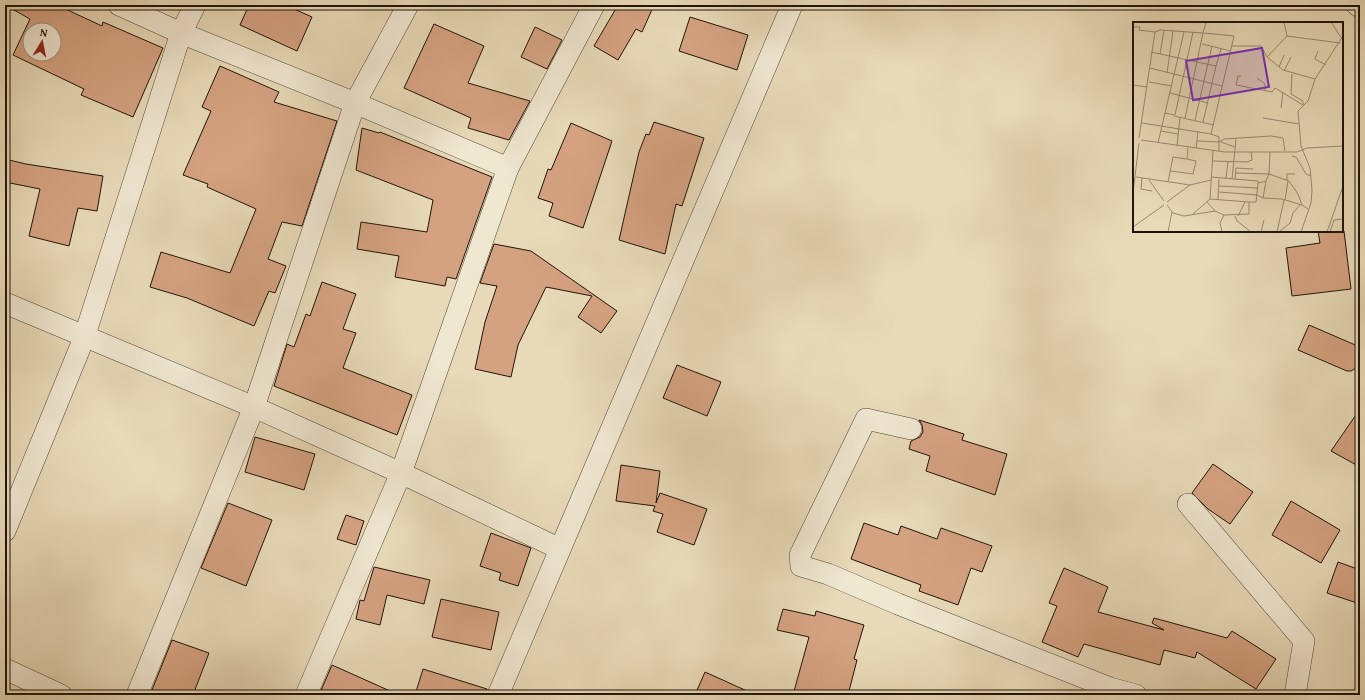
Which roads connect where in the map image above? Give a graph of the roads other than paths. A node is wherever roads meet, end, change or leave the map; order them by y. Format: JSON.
{"nodes":[{"id":1,"x":119,"y":5,"type":"edge"},
{"id":2,"x":195,"y":5,"type":"edge"},
{"id":3,"x":408,"y":5,"type":"edge"},
{"id":4,"x":594,"y":5,"type":"edge"},
{"id":5,"x":792,"y":5,"type":"edge"},
{"id":6,"x":1357,"y":5,"type":"edge"},
{"id":7,"x":1360,"y":7,"type":"edge"},
{"id":8,"x":181,"y":33,"type":"junction"},
{"id":9,"x":355,"y":103,"type":"junction"},
{"id":10,"x":508,"y":168,"type":"junction"},
{"id":11,"x":5,"y":303,"type":"edge"},
{"id":12,"x":84,"y":338,"type":"junction"},
{"id":13,"x":254,"y":407,"type":"junction"},
{"id":14,"x":911,"y":429,"type":"dead end"},
{"id":15,"x":401,"y":473,"type":"junction"},
{"id":16,"x":1188,"y":504,"type":"dead end"},
{"id":17,"x":5,"y":531,"type":"edge"},
{"id":18,"x":560,"y":549,"type":"junction"},
{"id":19,"x":5,"y":669,"type":"edge"},
{"id":20,"x":61,"y":695,"type":"edge"},
{"id":21,"x":137,"y":695,"type":"edge"},
{"id":22,"x":306,"y":695,"type":"edge"},
{"id":23,"x":498,"y":695,"type":"edge"},
{"id":24,"x":1136,"y":695,"type":"edge"},
{"id":25,"x":1295,"y":695,"type":"edge"}],
"edges":[{"from":1,"to":8,"type":"street"},
{"from":2,"to":8,"type":"street"},
{"from":3,"to":9,"type":"street"},
{"from":4,"to":10,"type":"street"},
{"from":5,"to":18,"type":"street"},
{"from":6,"to":7,"type":"street"},
{"from":8,"to":9,"type":"street"},
{"from":8,"to":12,"type":"street"},
{"from":9,"to":10,"type":"street"},
{"from":9,"to":13,"type":"street"},
{"from":10,"to":15,"type":"street"},
{"from":11,"to":12,"type":"street"},
{"from":12,"to":13,"type":"street"},
{"from":12,"to":17,"type":"street"},
{"from":13,"to":15,"type":"street"},
{"from":13,"to":21,"type":"street"},
{"from":14,"to":24,"type":"street"},
{"from":15,"to":18,"type":"street"},
{"from":15,"to":22,"type":"street"},
{"from":16,"to":25,"type":"street"},
{"from":18,"to":23,"type":"street"},
{"from":19,"to":20,"type":"street"}]}
